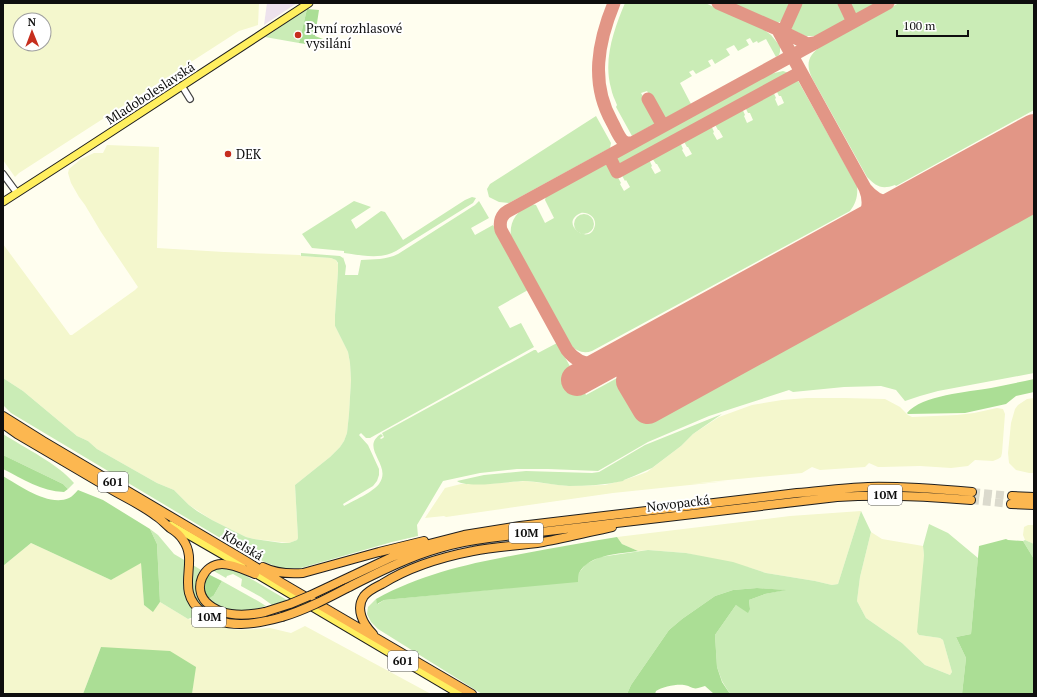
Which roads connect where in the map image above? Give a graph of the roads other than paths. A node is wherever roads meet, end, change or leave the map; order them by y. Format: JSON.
{"nodes":[{"id":1,"x":309,"y":3,"type":"edge"},
{"id":2,"x":182,"y":86,"type":"junction"},
{"id":3,"x":190,"y":99,"type":"dead end"},
{"id":4,"x":3,"y":174,"type":"edge"},
{"id":5,"x":17,"y":193,"type":"junction"},
{"id":6,"x":3,"y":202,"type":"edge"},
{"id":7,"x":3,"y":411,"type":"edge"},
{"id":8,"x":3,"y":416,"type":"edge"},
{"id":9,"x":3,"y":425,"type":"edge"},
{"id":10,"x":20,"y":431,"type":"junction"},
{"id":11,"x":1034,"y":498,"type":"edge"},
{"id":12,"x":1034,"y":505,"type":"edge"},
{"id":13,"x":156,"y":516,"type":"junction"},
{"id":14,"x":663,"y":517,"type":"junction"},
{"id":15,"x":476,"y":533,"type":"junction"},
{"id":16,"x":246,"y":561,"type":"junction"},
{"id":17,"x":255,"y":574,"type":"junction"},
{"id":18,"x":389,"y":646,"type":"junction"},
{"id":19,"x":459,"y":694,"type":"edge"},
{"id":20,"x":472,"y":694,"type":"edge"}],
"edges":[{"from":1,"to":2,"type":"main road","name":"Mladoboleslavská"},
{"from":2,"to":3,"type":"street"},
{"from":2,"to":5,"type":"main road","name":"Mladoboleslavská"},
{"from":4,"to":5,"type":"street"},
{"from":5,"to":6,"type":"main road","name":"Mladoboleslavská"},
{"from":7,"to":10,"type":"highway"},
{"from":8,"to":10,"type":"highway","name":"Kbelská","number":"601"},
{"from":9,"to":10,"type":"highway","name":"Kbelská","number":"601"},
{"from":10,"to":13,"type":"highway","name":"Kbelská","number":"601"},
{"from":10,"to":16,"type":"highway","name":"Kbelská","number":"601"},
{"from":11,"to":12,"type":"highway"},
{"from":13,"to":14,"type":"highway","name":"Novopacká","number":"10M","bridge":true},
{"from":13,"to":17,"type":"main road","name":"Kbelská","number":"601"},
{"from":14,"to":15,"type":"highway","name":"Novopacká","number":"10M"},
{"from":14,"to":18,"type":"highway","number":"10M"},
{"from":15,"to":16,"type":"highway","number":"10M"},
{"from":15,"to":17,"type":"highway","number":"10M","bridge":true},
{"from":16,"to":18,"type":"highway","name":"Kbelská","number":"601"},
{"from":17,"to":19,"type":"main road","name":"Kbelská","number":"601"},
{"from":18,"to":20,"type":"highway","name":"Kbelská","number":"601"}]}
